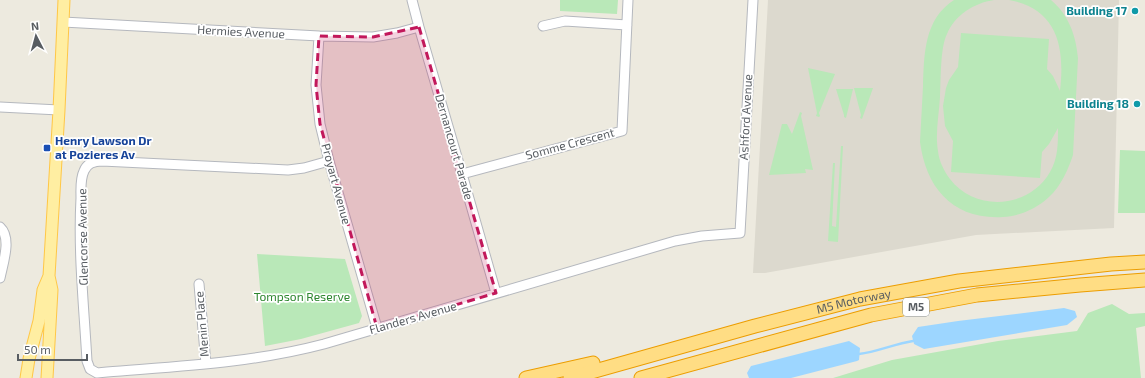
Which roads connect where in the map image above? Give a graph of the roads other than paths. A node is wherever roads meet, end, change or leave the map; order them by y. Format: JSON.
{"nodes":[{"id":1,"x":64,"y":0,"type":"edge"},
{"id":2,"x":412,"y":0,"type":"edge"},
{"id":3,"x":628,"y":0,"type":"edge"},
{"id":4,"x":753,"y":0,"type":"edge"},
{"id":5,"x":63,"y":22,"type":"junction"},
{"id":6,"x":627,"y":25,"type":"junction"},
{"id":7,"x":543,"y":26,"type":"dead end"},
{"id":8,"x":418,"y":27,"type":"junction"},
{"id":9,"x":319,"y":36,"type":"junction"},
{"id":10,"x":0,"y":107,"type":"edge"},
{"id":11,"x":60,"y":110,"type":"junction"},
{"id":12,"x":329,"y":161,"type":"junction"},
{"id":13,"x":462,"y":174,"type":"junction"},
{"id":14,"x":0,"y":228,"type":"edge"},
{"id":15,"x":740,"y":233,"type":"joint"},
{"id":16,"x":1145,"y":262,"type":"edge"},
{"id":17,"x":49,"y":276,"type":"junction"},
{"id":18,"x":0,"y":278,"type":"edge"},
{"id":19,"x":1145,"y":280,"type":"edge"},
{"id":20,"x":199,"y":284,"type":"dead end"},
{"id":21,"x":496,"y":293,"type":"junction"},
{"id":22,"x":755,"y":326,"type":"junction"},
{"id":23,"x":377,"y":328,"type":"junction"},
{"id":24,"x":88,"y":361,"type":"joint"},
{"id":25,"x":206,"y":364,"type":"junction"},
{"id":26,"x":692,"y":364,"type":"junction"},
{"id":27,"x":26,"y":378,"type":"edge"},
{"id":28,"x":47,"y":378,"type":"edge"},
{"id":29,"x":526,"y":378,"type":"edge"},
{"id":30,"x":570,"y":378,"type":"edge"},
{"id":31,"x":642,"y":378,"type":"edge"},
{"id":32,"x":651,"y":378,"type":"edge"}],
"edges":[{"from":1,"to":5,"type":"main road"},
{"from":2,"to":8,"type":"street","name":"Dernancourt Parade"},
{"from":3,"to":6,"type":"street","name":"Somme Crescent"},
{"from":4,"to":15,"type":"street","name":"Ashford Avenue"},
{"from":5,"to":9,"type":"street","name":"Hermies Avenue"},
{"from":5,"to":11,"type":"main road"},
{"from":6,"to":7,"type":"street"},
{"from":6,"to":13,"type":"street","name":"Somme Crescent"},
{"from":8,"to":9,"type":"street","name":"Hermies Avenue"},
{"from":8,"to":13,"type":"street","name":"Dernancourt Parade"},
{"from":9,"to":12,"type":"street","name":"Proyart Avenue"},
{"from":10,"to":11,"type":"street"},
{"from":11,"to":17,"type":"main road"},
{"from":12,"to":23,"type":"street","name":"Proyart Avenue"},
{"from":12,"to":24,"type":"street","name":"Glencorse Avenue"},
{"from":13,"to":21,"type":"street","name":"Dernancourt Parade"},
{"from":14,"to":18,"type":"street"},
{"from":15,"to":21,"type":"street","name":"Flanders Avenue"},
{"from":16,"to":22,"type":"highway","name":"M5 Motorway","number":"M5"},
{"from":17,"to":27,"type":"main road"},
{"from":17,"to":28,"type":"main road"},
{"from":19,"to":26,"type":"highway","name":"M5 Motorway","number":"M5"},
{"from":20,"to":25,"type":"street","name":"Menin Place"},
{"from":21,"to":23,"type":"street","name":"Flanders Avenue"},
{"from":22,"to":29,"type":"highway"},
{"from":22,"to":30,"type":"highway","name":"M5 Motorway","number":"M5"},
{"from":23,"to":25,"type":"street","name":"Flanders Avenue"},
{"from":24,"to":25,"type":"street","name":"Flanders Avenue"},
{"from":26,"to":31,"type":"highway","name":"M5 Motorway","number":"M5"},
{"from":26,"to":32,"type":"highway"}]}
